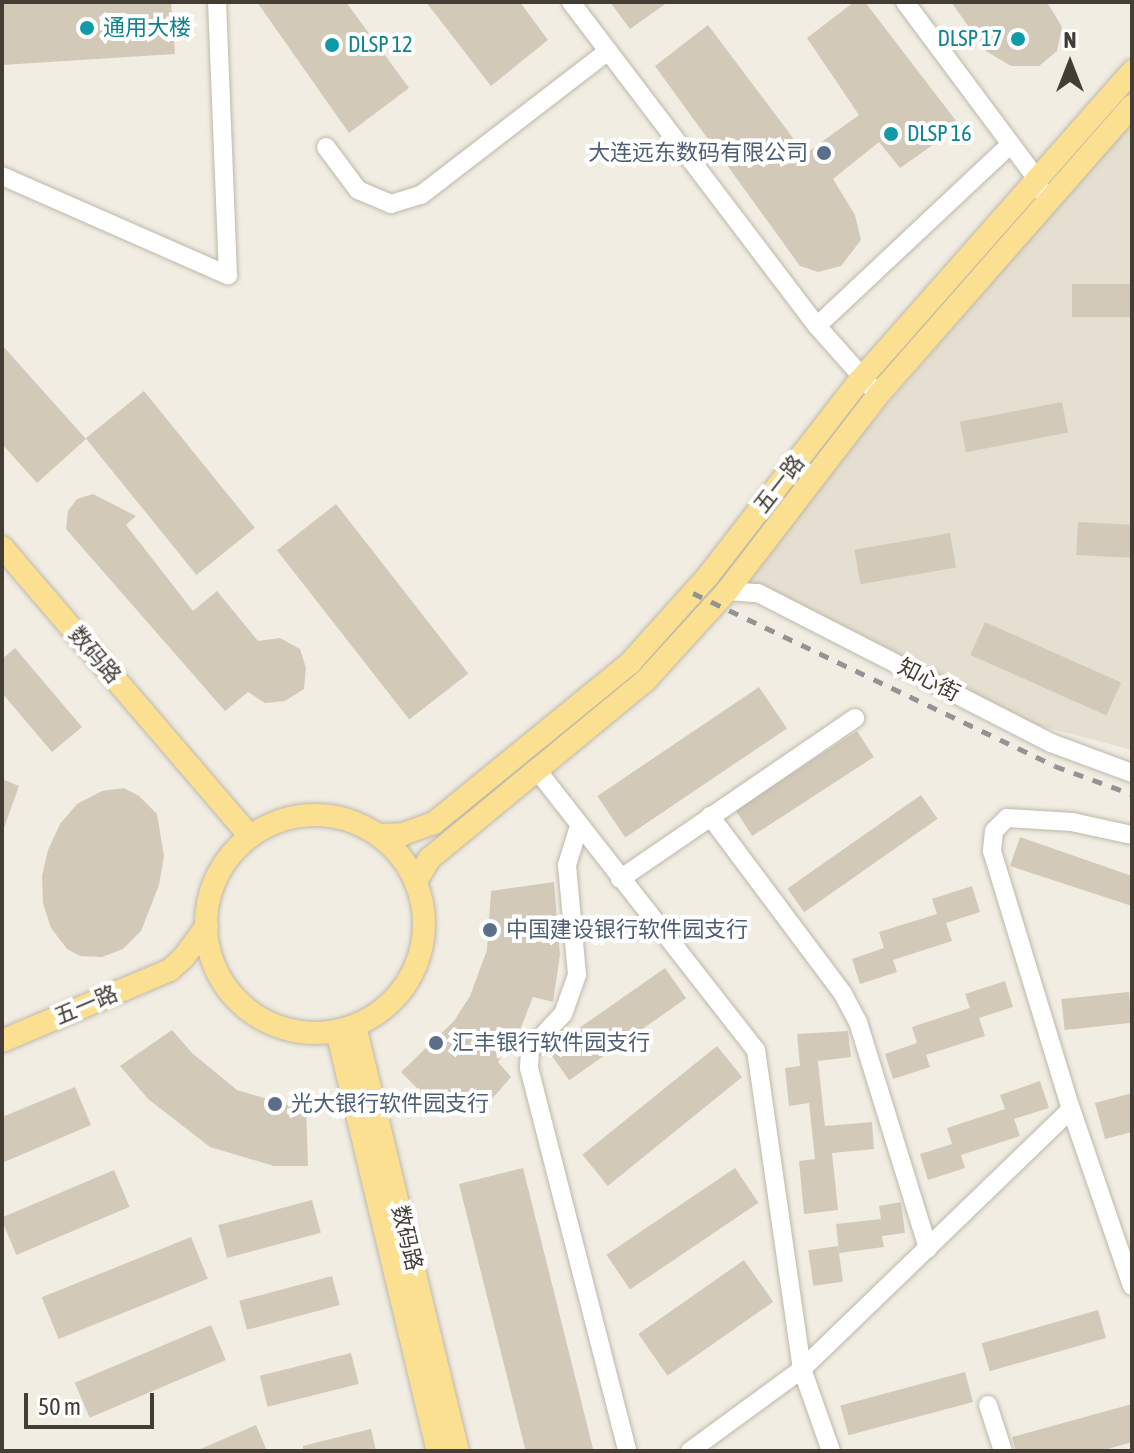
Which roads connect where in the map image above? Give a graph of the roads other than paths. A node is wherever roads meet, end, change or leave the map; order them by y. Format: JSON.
{"nodes":[{"id":1,"x":217,"y":2,"type":"edge"},
{"id":2,"x":571,"y":2,"type":"edge"},
{"id":3,"x":905,"y":2,"type":"edge"},
{"id":4,"x":608,"y":51,"type":"junction"},
{"id":5,"x":1132,"y":71,"type":"edge"},
{"id":6,"x":1132,"y":106,"type":"edge"},
{"id":7,"x":1010,"y":145,"type":"junction"},
{"id":8,"x":326,"y":147,"type":"dead end"},
{"id":9,"x":2,"y":176,"type":"edge"},
{"id":10,"x":1036,"y":178,"type":"junction"},
{"id":11,"x":1045,"y":202,"type":"junction"},
{"id":12,"x":817,"y":326,"type":"junction"},
{"id":13,"x":862,"y":377,"type":"junction"},
{"id":14,"x":878,"y":395,"type":"junction"},
{"id":15,"x":2,"y":547,"type":"edge"},
{"id":16,"x":727,"y":591,"type":"junction"},
{"id":17,"x":855,"y":718,"type":"dead end"},
{"id":18,"x":537,"y":770,"type":"junction"},
{"id":19,"x":1132,"y":773,"type":"edge"},
{"id":20,"x":710,"y":816,"type":"junction"},
{"id":21,"x":579,"y":826,"type":"junction"},
{"id":22,"x":379,"y":835,"type":"junction"},
{"id":23,"x":1132,"y":835,"type":"edge"},
{"id":24,"x":250,"y":836,"type":"junction"},
{"id":25,"x":620,"y":879,"type":"junction"},
{"id":26,"x":416,"y":881,"type":"junction"},
{"id":27,"x":207,"y":925,"type":"junction"},
{"id":28,"x":170,"y":970,"type":"junction"},
{"id":29,"x":224,"y":983,"type":"junction"},
{"id":30,"x":346,"y":1028,"type":"junction"},
{"id":31,"x":2,"y":1041,"type":"edge"},
{"id":32,"x":1071,"y":1109,"type":"junction"},
{"id":33,"x":928,"y":1248,"type":"junction"},
{"id":34,"x":1132,"y":1286,"type":"edge"},
{"id":35,"x":802,"y":1369,"type":"junction"},
{"id":36,"x":988,"y":1405,"type":"dead end"},
{"id":37,"x":438,"y":1451,"type":"edge"},
{"id":38,"x":458,"y":1451,"type":"edge"},
{"id":39,"x":627,"y":1451,"type":"edge"},
{"id":40,"x":690,"y":1451,"type":"edge"},
{"id":41,"x":831,"y":1451,"type":"edge"},
{"id":42,"x":1003,"y":1451,"type":"edge"}],
"edges":[{"from":1,"to":9,"type":"street"},
{"from":2,"to":4,"type":"street"},
{"from":3,"to":7,"type":"street"},
{"from":4,"to":8,"type":"street"},
{"from":4,"to":12,"type":"street"},
{"from":5,"to":10,"type":"main road","name":"五一路"},
{"from":6,"to":11,"type":"main road","name":"五一路"},
{"from":7,"to":10,"type":"street"},
{"from":7,"to":12,"type":"street"},
{"from":10,"to":11,"type":"street"},
{"from":10,"to":13,"type":"main road","name":"五一路"},
{"from":11,"to":14,"type":"main road","name":"五一路"},
{"from":12,"to":13,"type":"street"},
{"from":13,"to":14,"type":"street"},
{"from":13,"to":22,"type":"main road","name":"五一路"},
{"from":14,"to":16,"type":"main road","name":"五一路"},
{"from":15,"to":24,"type":"main road","name":"数码路"},
{"from":16,"to":18,"type":"main road","name":"五一路"},
{"from":16,"to":19,"type":"street","name":"知心街"},
{"from":17,"to":20,"type":"street"},
{"from":18,"to":21,"type":"street"},
{"from":18,"to":26,"type":"main road","name":"五一路"},
{"from":20,"to":25,"type":"street"},
{"from":20,"to":33,"type":"street"},
{"from":21,"to":25,"type":"street"},
{"from":21,"to":39,"type":"street"},
{"from":22,"to":24,"type":"main road"},
{"from":22,"to":26,"type":"main road"},
{"from":23,"to":32,"type":"street"},
{"from":24,"to":27,"type":"main road"},
{"from":25,"to":35,"type":"street"},
{"from":26,"to":30,"type":"main road"},
{"from":27,"to":28,"type":"main road"},
{"from":27,"to":29,"type":"main road"},
{"from":28,"to":29,"type":"main road"},
{"from":28,"to":31,"type":"main road","name":"五一路"},
{"from":29,"to":30,"type":"main road"},
{"from":30,"to":37,"type":"main road","name":"数码路"},
{"from":30,"to":38,"type":"main road","name":"数码路"},
{"from":32,"to":33,"type":"street"},
{"from":32,"to":34,"type":"street"},
{"from":33,"to":35,"type":"street"},
{"from":35,"to":40,"type":"street"},
{"from":35,"to":41,"type":"street"},
{"from":36,"to":42,"type":"street"}]}
